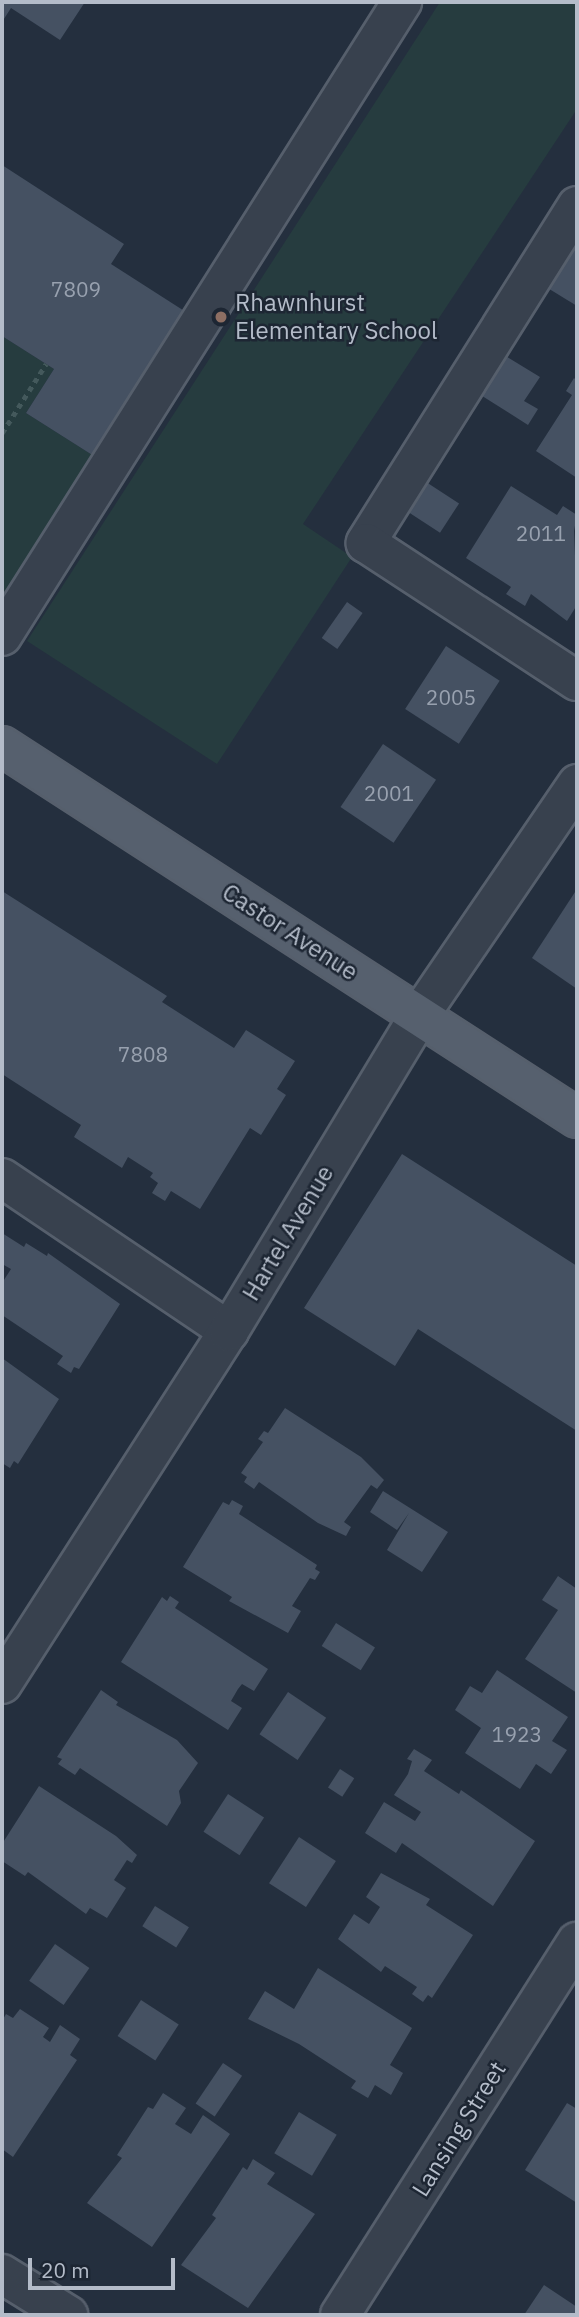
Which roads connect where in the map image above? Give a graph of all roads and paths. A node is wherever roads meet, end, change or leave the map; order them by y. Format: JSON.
{"nodes":[{"id":1,"x":402,"y":2,"type":"edge"},
{"id":2,"x":577,"y":206,"type":"edge"},
{"id":3,"x":46,"y":364,"type":"dead end"},
{"id":4,"x":2,"y":433,"type":"edge"},
{"id":5,"x":2,"y":636,"type":"edge"},
{"id":6,"x":577,"y":681,"type":"edge"},
{"id":7,"x":2,"y":746,"type":"edge"},
{"id":8,"x":577,"y":785,"type":"edge"},
{"id":9,"x":419,"y":1016,"type":"junction"},
{"id":10,"x":577,"y":1118,"type":"edge"},
{"id":11,"x":2,"y":1178,"type":"edge"},
{"id":12,"x":229,"y":1331,"type":"junction"},
{"id":13,"x":2,"y":1684,"type":"edge"},
{"id":14,"x":577,"y":1942,"type":"edge"},
{"id":15,"x":2,"y":2274,"type":"edge"},
{"id":16,"x":68,"y":2315,"type":"edge"},
{"id":17,"x":340,"y":2315,"type":"edge"}],
"edges":[{"from":1,"to":5,"type":"street"},
{"from":2,"to":6,"type":"street"},
{"from":3,"to":4,"type":"path"},
{"from":7,"to":9,"type":"main road","name":"Castor Avenue"},
{"from":8,"to":9,"type":"street","name":"Hartel Avenue"},
{"from":9,"to":10,"type":"main road","name":"Castor Avenue"},
{"from":9,"to":12,"type":"street","name":"Hartel Avenue"},
{"from":11,"to":12,"type":"street"},
{"from":12,"to":13,"type":"street","name":"Hartel Avenue"},
{"from":14,"to":17,"type":"street","name":"Lansing Street"},
{"from":15,"to":16,"type":"street"}]}
